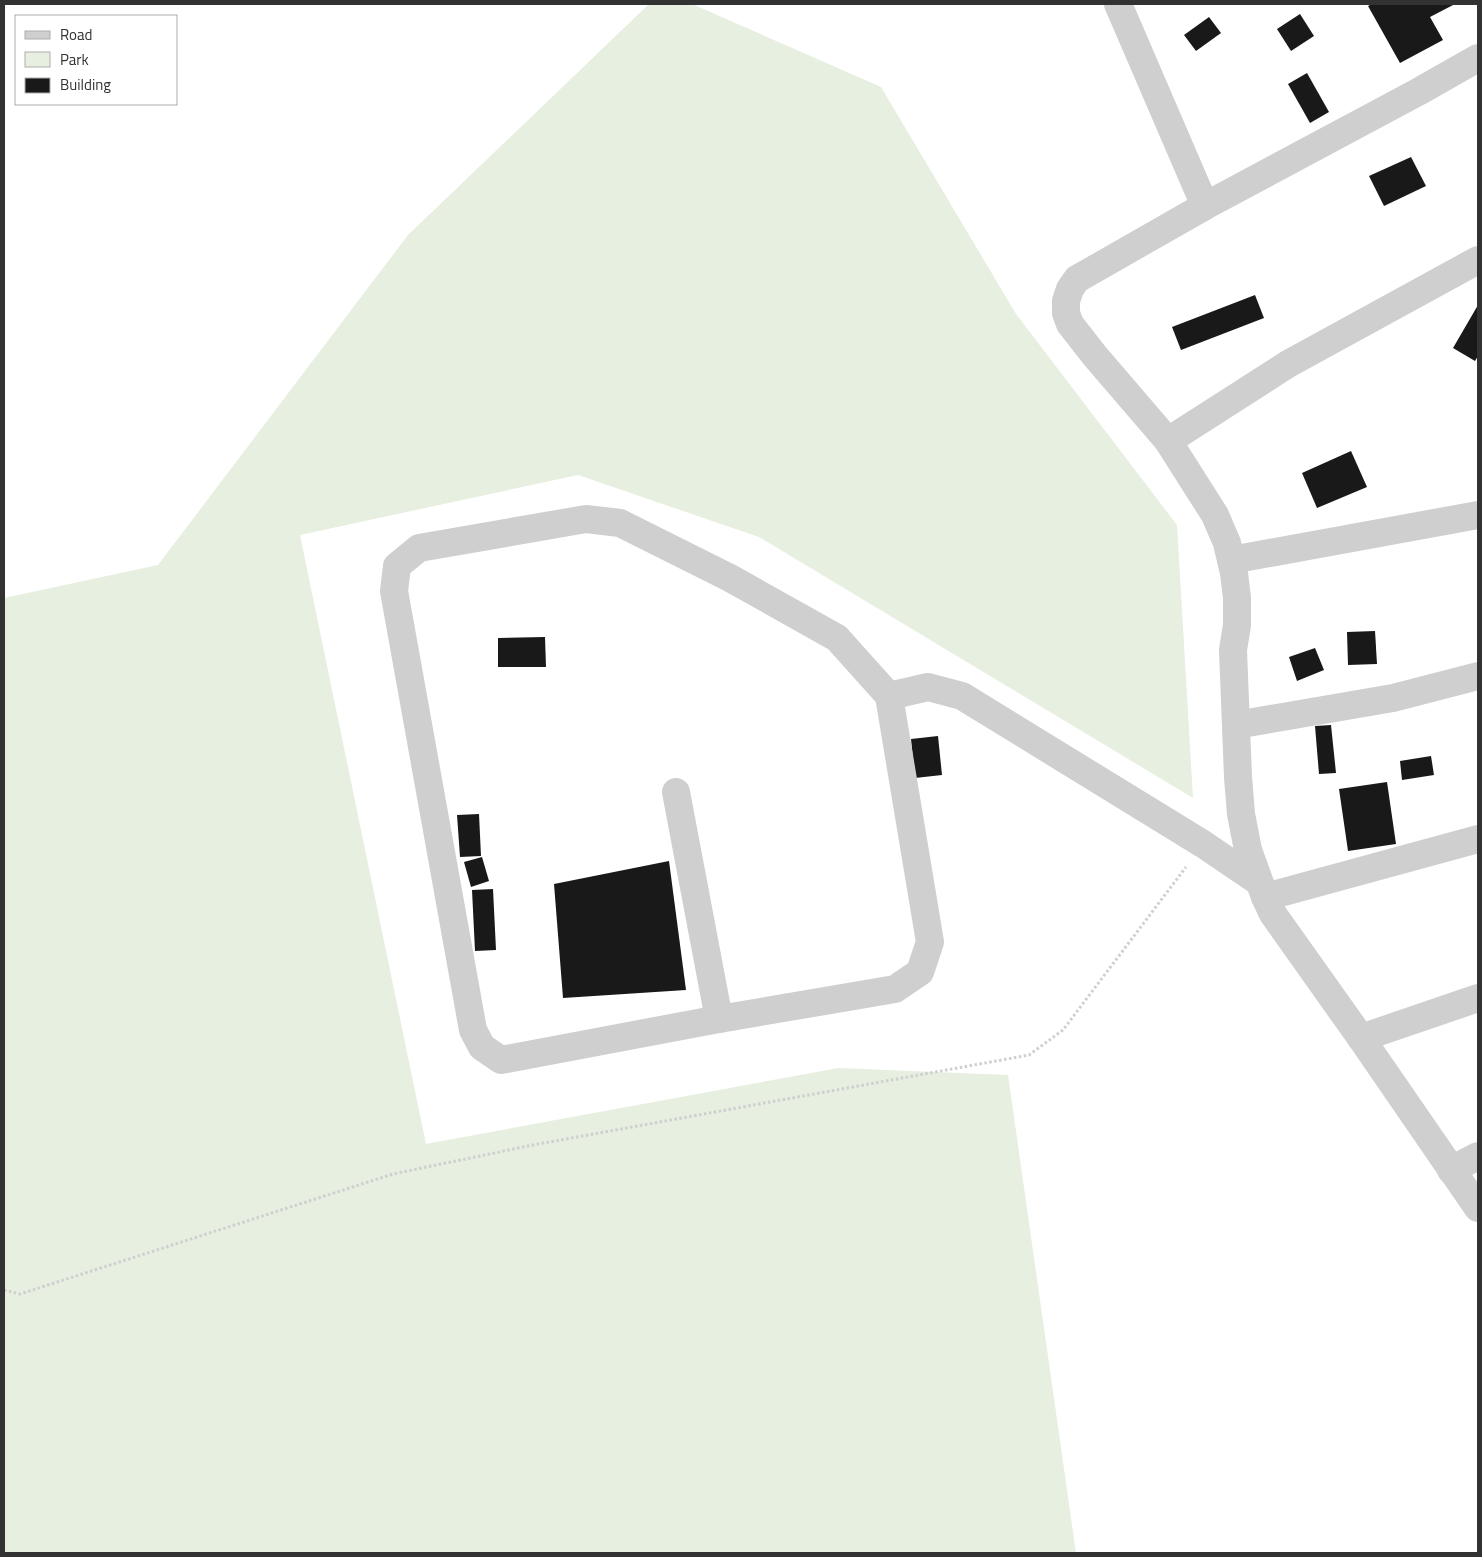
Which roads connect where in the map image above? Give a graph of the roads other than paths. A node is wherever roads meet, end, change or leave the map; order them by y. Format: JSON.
{"nodes":[{"id":1,"x":1118,"y":4,"type":"edge"},
{"id":2,"x":1478,"y":58,"type":"edge"},
{"id":3,"x":1205,"y":206,"type":"junction"},
{"id":4,"x":1478,"y":260,"type":"edge"},
{"id":5,"x":1168,"y":441,"type":"junction"},
{"id":6,"x":1478,"y":515,"type":"edge"},
{"id":7,"x":1231,"y":560,"type":"junction"},
{"id":8,"x":1478,"y":676,"type":"edge"},
{"id":9,"x":889,"y":696,"type":"junction"},
{"id":10,"x":1236,"y":725,"type":"junction"},
{"id":11,"x":676,"y":792,"type":"dead end"},
{"id":12,"x":1478,"y":839,"type":"edge"},
{"id":13,"x":1262,"y":889,"type":"junction"},
{"id":14,"x":1478,"y":998,"type":"edge"},
{"id":15,"x":719,"y":1019,"type":"junction"},
{"id":16,"x":1361,"y":1038,"type":"junction"},
{"id":17,"x":1478,"y":1156,"type":"edge"},
{"id":18,"x":1451,"y":1170,"type":"junction"},
{"id":19,"x":1478,"y":1208,"type":"edge"}],
"edges":[{"from":1,"to":3,"type":"street"},
{"from":2,"to":3,"type":"street"},
{"from":3,"to":5,"type":"street"},
{"from":4,"to":5,"type":"street"},
{"from":5,"to":7,"type":"street"},
{"from":6,"to":7,"type":"street"},
{"from":7,"to":10,"type":"street"},
{"from":8,"to":10,"type":"street"},
{"from":9,"to":13,"type":"street"},
{"from":9,"to":15,"type":"street"},
{"from":9,"to":15,"type":"street"},
{"from":10,"to":13,"type":"street"},
{"from":11,"to":15,"type":"street"},
{"from":12,"to":13,"type":"street"},
{"from":13,"to":16,"type":"street"},
{"from":14,"to":16,"type":"street"},
{"from":16,"to":18,"type":"street"},
{"from":17,"to":18,"type":"street"},
{"from":18,"to":19,"type":"street"}]}
